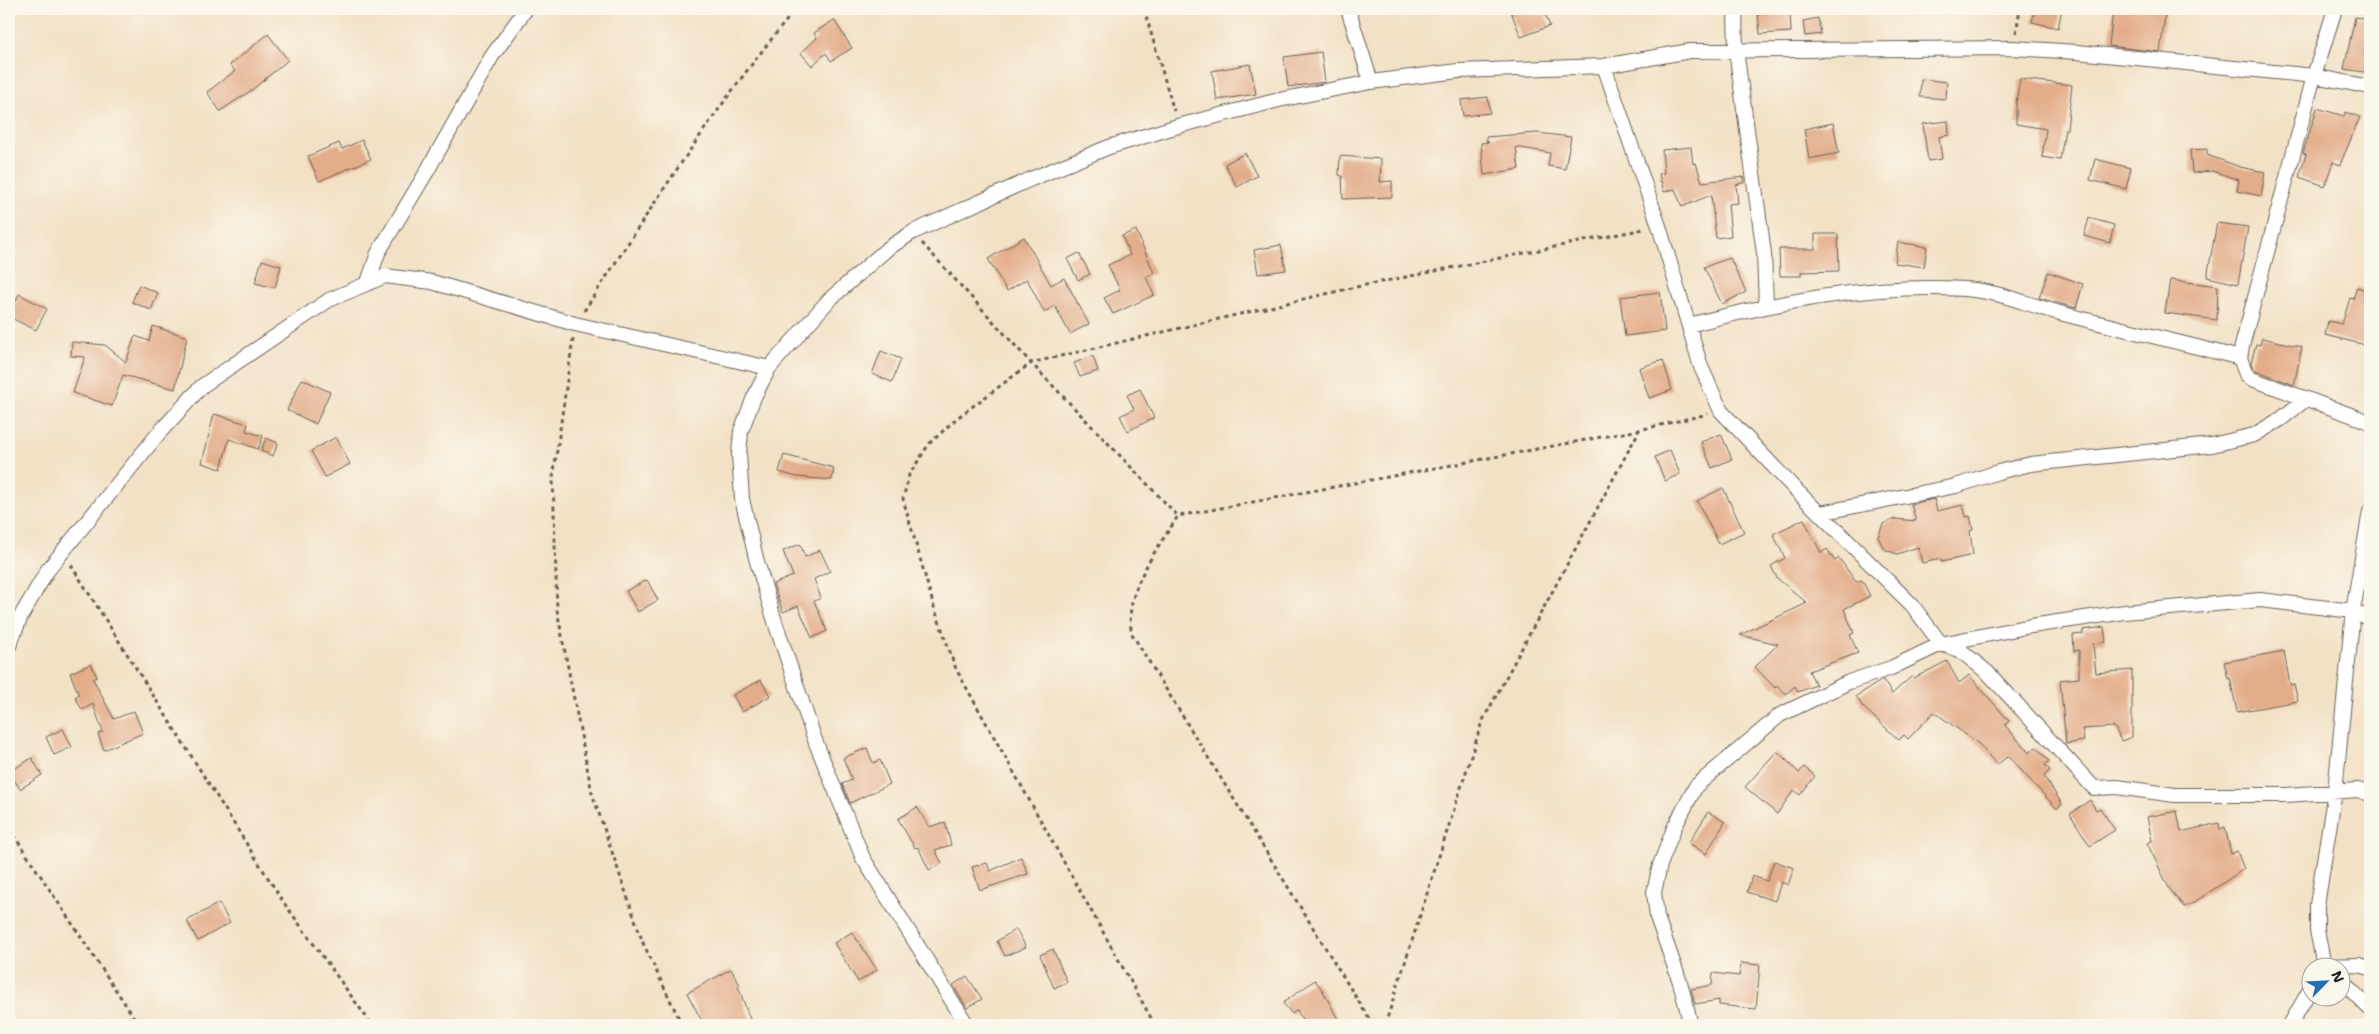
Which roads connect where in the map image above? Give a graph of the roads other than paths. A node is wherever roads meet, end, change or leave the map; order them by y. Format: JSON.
{"nodes":[{"id":1,"x":526,"y":9,"type":"edge"},
{"id":2,"x":1348,"y":9,"type":"edge"},
{"id":3,"x":1735,"y":9,"type":"edge"},
{"id":4,"x":2335,"y":9,"type":"edge"},
{"id":5,"x":1736,"y":50,"type":"junction"},
{"id":6,"x":1604,"y":66,"type":"junction"},
{"id":7,"x":2314,"y":76,"type":"junction"},
{"id":8,"x":1371,"y":82,"type":"junction"},
{"id":9,"x":2370,"y":87,"type":"edge"},
{"id":10,"x":368,"y":282,"type":"junction"},
{"id":11,"x":1766,"y":305,"type":"junction"},
{"id":12,"x":1689,"y":325,"type":"junction"},
{"id":13,"x":2240,"y":358,"type":"junction"},
{"id":14,"x":769,"y":368,"type":"junction"},
{"id":15,"x":2306,"y":399,"type":"junction"},
{"id":16,"x":2370,"y":422,"type":"edge"},
{"id":17,"x":2370,"y":511,"type":"edge"},
{"id":18,"x":1820,"y":513,"type":"junction"},
{"id":19,"x":2353,"y":611,"type":"junction"},
{"id":20,"x":2370,"y":619,"type":"edge"},
{"id":21,"x":1941,"y":644,"type":"junction"},
{"id":22,"x":9,"y":646,"type":"edge"},
{"id":23,"x":2335,"y":791,"type":"junction"},
{"id":24,"x":2370,"y":794,"type":"edge"},
{"id":25,"x":2321,"y":956,"type":"edge"},
{"id":26,"x":2352,"y":965,"type":"edge"},
{"id":27,"x":2370,"y":968,"type":"edge"},
{"id":28,"x":2352,"y":991,"type":"edge"},
{"id":29,"x":2302,"y":1004,"type":"edge"},
{"id":30,"x":2370,"y":1009,"type":"edge"},
{"id":31,"x":966,"y":1025,"type":"edge"},
{"id":32,"x":1691,"y":1025,"type":"edge"},
{"id":33,"x":2290,"y":1025,"type":"edge"}],
"edges":[{"from":1,"to":10,"type":"street"},
{"from":2,"to":8,"type":"street"},
{"from":3,"to":5,"type":"street"},
{"from":4,"to":7,"type":"street"},
{"from":5,"to":6,"type":"street"},
{"from":5,"to":7,"type":"street"},
{"from":5,"to":11,"type":"street"},
{"from":6,"to":8,"type":"street"},
{"from":6,"to":12,"type":"street"},
{"from":7,"to":9,"type":"street"},
{"from":7,"to":13,"type":"street"},
{"from":8,"to":14,"type":"street"},
{"from":10,"to":14,"type":"street"},
{"from":10,"to":22,"type":"street"},
{"from":11,"to":12,"type":"street"},
{"from":11,"to":13,"type":"street"},
{"from":12,"to":18,"type":"street"},
{"from":13,"to":15,"type":"street"},
{"from":14,"to":31,"type":"street"},
{"from":15,"to":16,"type":"street"},
{"from":15,"to":18,"type":"street"},
{"from":17,"to":19,"type":"street"},
{"from":18,"to":21,"type":"street"},
{"from":19,"to":20,"type":"street"},
{"from":19,"to":21,"type":"street"},
{"from":19,"to":23,"type":"street"},
{"from":21,"to":23,"type":"street"},
{"from":21,"to":32,"type":"street"},
{"from":23,"to":24,"type":"street"},
{"from":23,"to":25,"type":"street"},
{"from":26,"to":27,"type":"street"},
{"from":28,"to":30,"type":"street"},
{"from":29,"to":33,"type":"street"}]}
